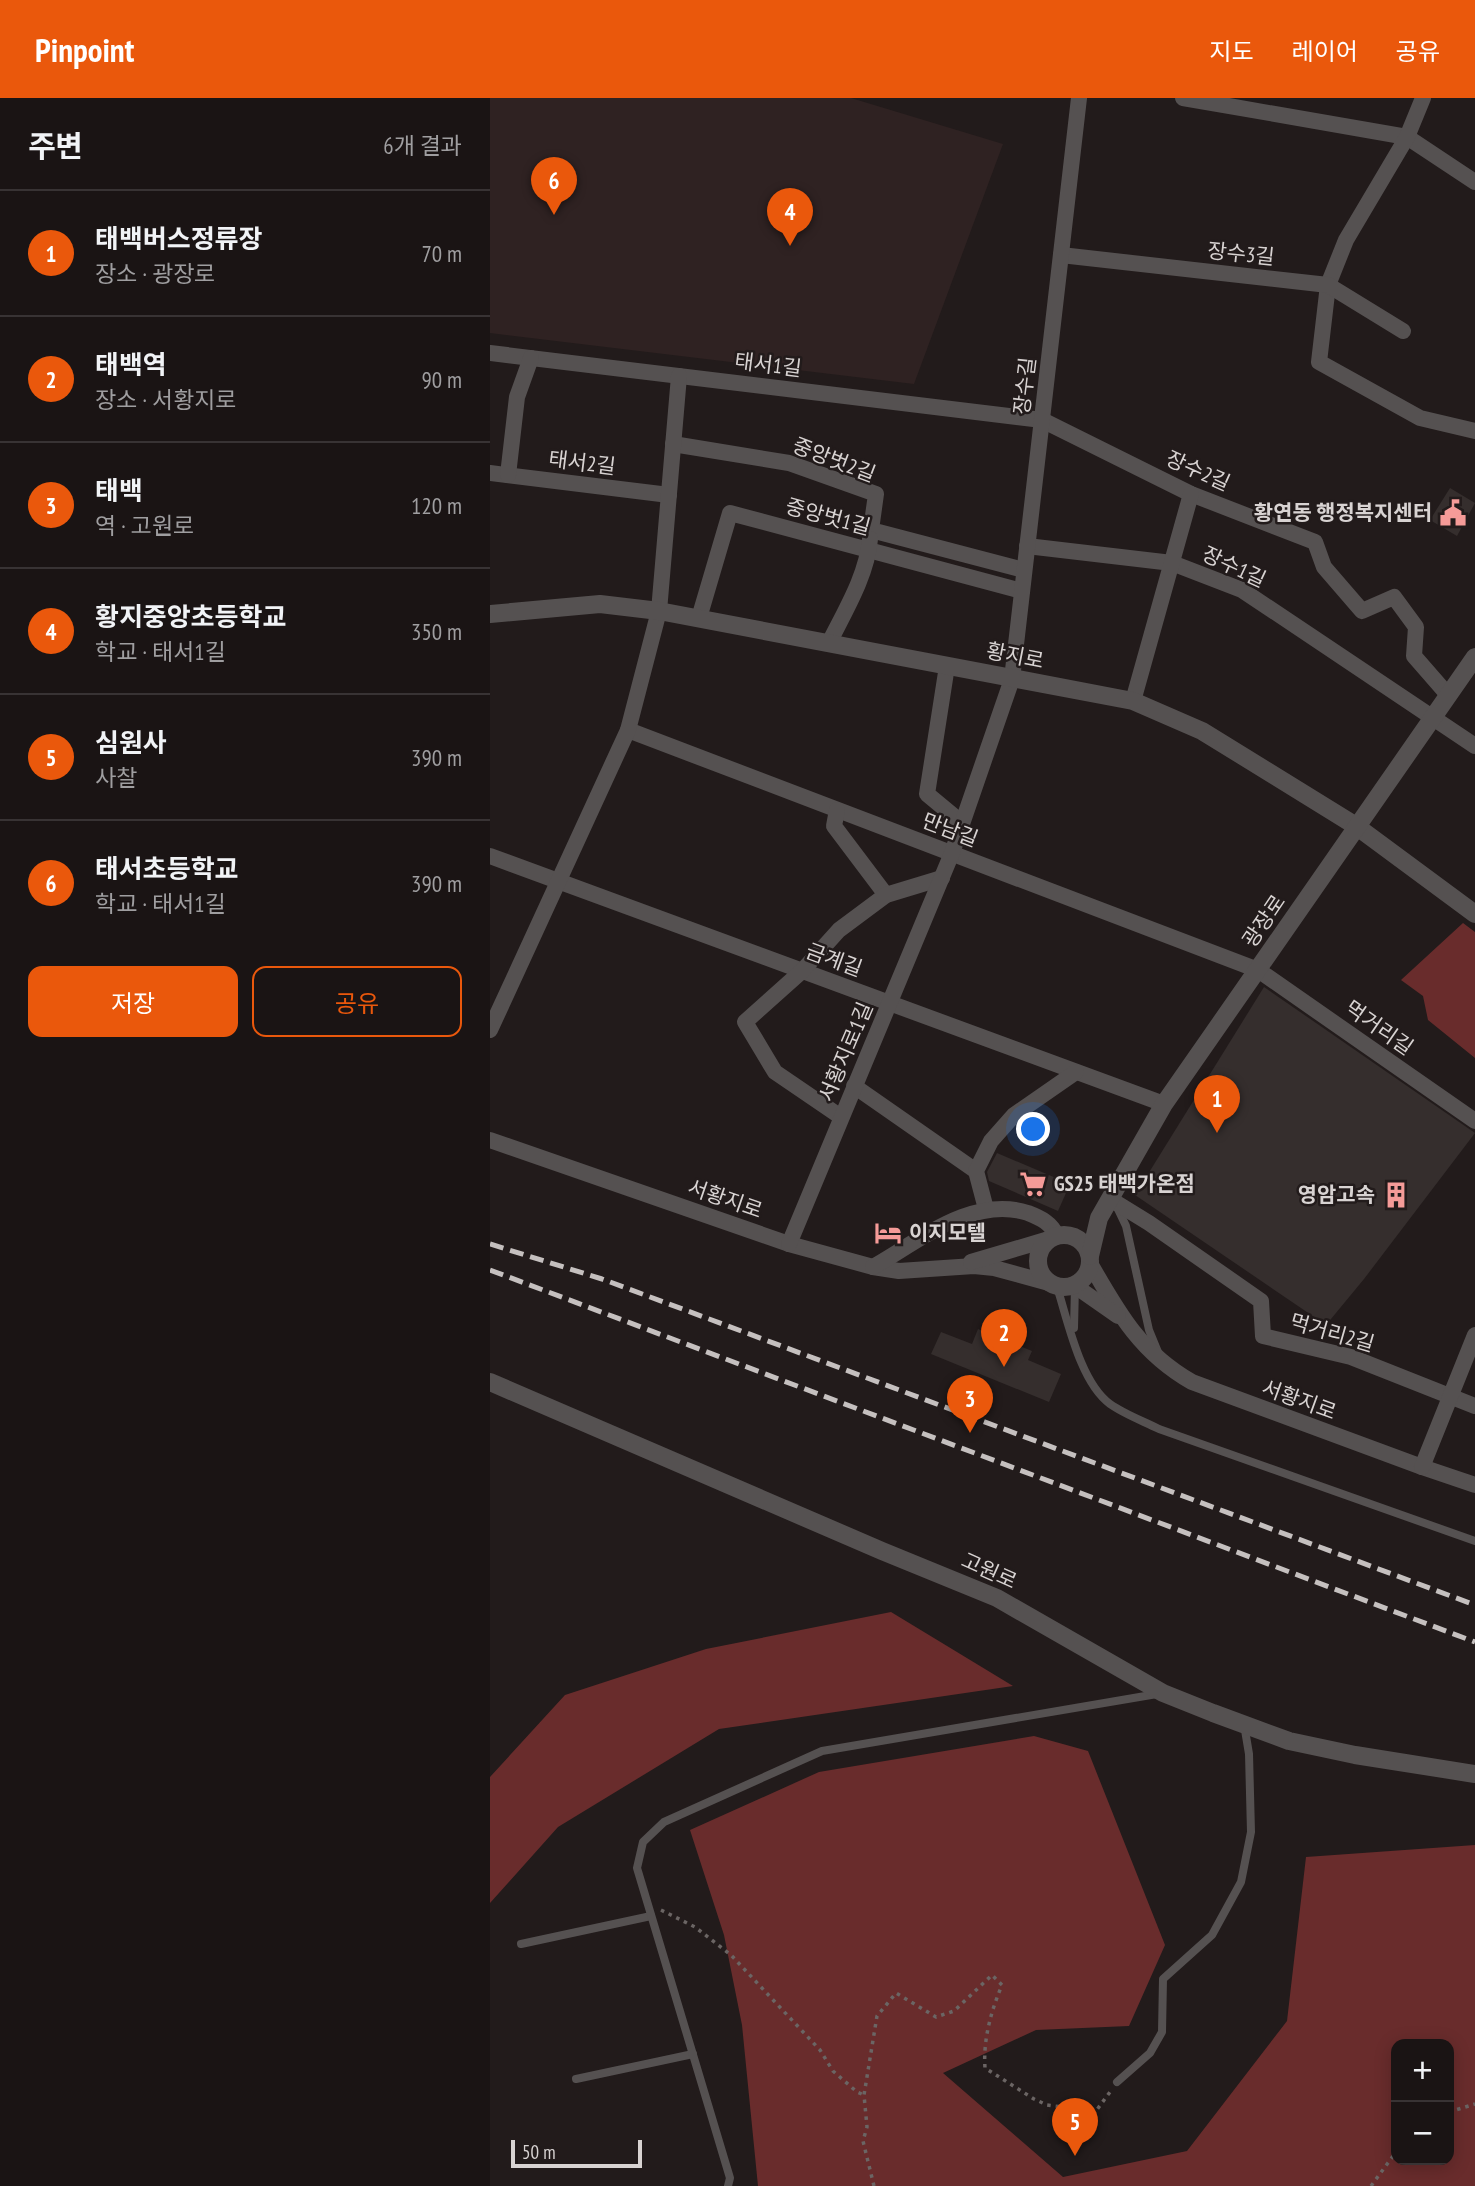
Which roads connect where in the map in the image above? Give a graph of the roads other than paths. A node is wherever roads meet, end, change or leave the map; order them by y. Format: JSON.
{"nodes":[{"id":1,"x":1079,"y":98,"type":"edge"},
{"id":2,"x":1183,"y":98,"type":"edge"},
{"id":3,"x":1423,"y":98,"type":"edge"},
{"id":4,"x":1407,"y":137,"type":"junction"},
{"id":5,"x":1475,"y":182,"type":"edge"},
{"id":6,"x":1061,"y":255,"type":"junction"},
{"id":7,"x":1328,"y":285,"type":"junction"},
{"id":8,"x":1404,"y":331,"type":"dead end"},
{"id":9,"x":490,"y":353,"type":"edge"},
{"id":10,"x":531,"y":358,"type":"junction"},
{"id":11,"x":679,"y":376,"type":"junction"},
{"id":12,"x":1042,"y":420,"type":"junction"},
{"id":13,"x":1475,"y":430,"type":"edge"},
{"id":14,"x":673,"y":444,"type":"junction"},
{"id":15,"x":490,"y":473,"type":"edge"},
{"id":16,"x":508,"y":475,"type":"junction"},
{"id":17,"x":1191,"y":494,"type":"junction"},
{"id":18,"x":669,"y":495,"type":"junction"},
{"id":19,"x":871,"y":530,"type":"junction"},
{"id":20,"x":1027,"y":546,"type":"junction"},
{"id":21,"x":869,"y":549,"type":"junction"},
{"id":22,"x":1172,"y":563,"type":"junction"},
{"id":23,"x":1024,"y":570,"type":"junction"},
{"id":24,"x":1022,"y":591,"type":"junction"},
{"id":25,"x":659,"y":611,"type":"junction"},
{"id":26,"x":490,"y":614,"type":"edge"},
{"id":27,"x":699,"y":618,"type":"junction"},
{"id":28,"x":829,"y":643,"type":"junction"},
{"id":29,"x":1475,"y":657,"type":"edge"},
{"id":30,"x":947,"y":666,"type":"junction"},
{"id":31,"x":1012,"y":679,"type":"junction"},
{"id":32,"x":1448,"y":695,"type":"junction"},
{"id":33,"x":1133,"y":701,"type":"junction"},
{"id":34,"x":1433,"y":717,"type":"junction"},
{"id":35,"x":628,"y":730,"type":"junction"},
{"id":36,"x":1475,"y":746,"type":"edge"},
{"id":37,"x":837,"y":810,"type":"junction"},
{"id":38,"x":962,"y":824,"type":"junction"},
{"id":39,"x":1356,"y":826,"type":"junction"},
{"id":40,"x":952,"y":853,"type":"junction"},
{"id":41,"x":490,"y":856,"type":"edge"},
{"id":42,"x":942,"y":878,"type":"junction"},
{"id":43,"x":557,"y":880,"type":"junction"},
{"id":44,"x":886,"y":895,"type":"junction"},
{"id":45,"x":1475,"y":914,"type":"edge"},
{"id":46,"x":1258,"y":970,"type":"junction"},
{"id":47,"x":802,"y":971,"type":"junction"},
{"id":48,"x":889,"y":1003,"type":"junction"},
{"id":49,"x":490,"y":1030,"type":"edge"},
{"id":50,"x":1076,"y":1072,"type":"junction"},
{"id":51,"x":855,"y":1086,"type":"junction"},
{"id":52,"x":1164,"y":1104,"type":"junction"},
{"id":53,"x":841,"y":1118,"type":"junction"},
{"id":54,"x":1475,"y":1121,"type":"edge"},
{"id":55,"x":490,"y":1140,"type":"edge"},
{"id":56,"x":976,"y":1171,"type":"junction"},
{"id":57,"x":1110,"y":1199,"type":"junction"},
{"id":58,"x":986,"y":1209,"type":"junction"},
{"id":59,"x":1100,"y":1218,"type":"junction"},
{"id":60,"x":1057,"y":1237,"type":"junction"},
{"id":61,"x":789,"y":1244,"type":"junction"},
{"id":62,"x":1090,"y":1260,"type":"junction"},
{"id":63,"x":873,"y":1267,"type":"junction"},
{"id":64,"x":951,"y":1267,"type":"junction"},
{"id":65,"x":1060,"y":1285,"type":"junction"},
{"id":66,"x":1127,"y":1325,"type":"junction"},
{"id":67,"x":1475,"y":1335,"type":"edge"},
{"id":68,"x":1076,"y":1345,"type":"junction"},
{"id":69,"x":1169,"y":1369,"type":"junction"},
{"id":70,"x":490,"y":1382,"type":"edge"},
{"id":71,"x":1450,"y":1398,"type":"junction"},
{"id":72,"x":1475,"y":1406,"type":"edge"},
{"id":73,"x":1422,"y":1467,"type":"junction"},
{"id":74,"x":1475,"y":1485,"type":"edge"},
{"id":75,"x":1475,"y":1541,"type":"edge"},
{"id":76,"x":1163,"y":1693,"type":"junction"},
{"id":77,"x":1244,"y":1724,"type":"junction"},
{"id":78,"x":1475,"y":1774,"type":"edge"},
{"id":79,"x":652,"y":1916,"type":"junction"},
{"id":80,"x":521,"y":1944,"type":"dead end"},
{"id":81,"x":693,"y":2054,"type":"junction"},
{"id":82,"x":576,"y":2079,"type":"dead end"},
{"id":83,"x":1117,"y":2082,"type":"road end"},
{"id":84,"x":728,"y":2186,"type":"edge"}],
"edges":[{"from":1,"to":6,"type":"street","name":"장수길"},
{"from":2,"to":4,"type":"street"},
{"from":3,"to":4,"type":"street"},
{"from":4,"to":5,"type":"street"},
{"from":4,"to":7,"type":"street"},
{"from":6,"to":7,"type":"street","name":"장수3길"},
{"from":6,"to":12,"type":"street","name":"장수길"},
{"from":7,"to":8,"type":"street","name":"장수3길"},
{"from":7,"to":13,"type":"street"},
{"from":9,"to":10,"type":"street","name":"태서1길"},
{"from":10,"to":11,"type":"street","name":"태서1길"},
{"from":10,"to":16,"type":"street"},
{"from":11,"to":12,"type":"street","name":"태서1길"},
{"from":11,"to":14,"type":"street"},
{"from":12,"to":17,"type":"street","name":"장수2길"},
{"from":12,"to":20,"type":"street","name":"장수길"},
{"from":14,"to":18,"type":"street"},
{"from":14,"to":19,"type":"street","name":"중앙벗2길"},
{"from":15,"to":16,"type":"street","name":"태서2길"},
{"from":16,"to":18,"type":"street","name":"태서2길"},
{"from":17,"to":22,"type":"street"},
{"from":17,"to":32,"type":"street","name":"장수2길"},
{"from":18,"to":25,"type":"street"},
{"from":19,"to":21,"type":"street"},
{"from":19,"to":23,"type":"street"},
{"from":20,"to":22,"type":"street","name":"장수1길"},
{"from":20,"to":23,"type":"street","name":"장수길"},
{"from":21,"to":24,"type":"street","name":"중앙벗1길"},
{"from":21,"to":27,"type":"street","name":"중앙벗1길"},
{"from":21,"to":28,"type":"street"},
{"from":22,"to":33,"type":"street"},
{"from":22,"to":34,"type":"street","name":"장수1길"},
{"from":23,"to":24,"type":"street","name":"장수길"},
{"from":24,"to":31,"type":"street","name":"장수길"},
{"from":25,"to":26,"type":"street","name":"황지로"},
{"from":25,"to":27,"type":"street","name":"황지로"},
{"from":25,"to":35,"type":"street"},
{"from":27,"to":28,"type":"street","name":"황지로"},
{"from":28,"to":30,"type":"street","name":"황지로"},
{"from":29,"to":32,"type":"street","name":"광장로"},
{"from":30,"to":31,"type":"street","name":"황지로"},
{"from":30,"to":38,"type":"street"},
{"from":31,"to":33,"type":"street","name":"황지로"},
{"from":31,"to":38,"type":"street","name":"서황지로1길"},
{"from":32,"to":34,"type":"street","name":"광장로"},
{"from":33,"to":39,"type":"street","name":"황지로"},
{"from":34,"to":36,"type":"street","name":"장수1길"},
{"from":34,"to":39,"type":"street","name":"광장로"},
{"from":35,"to":37,"type":"street","name":"만남길"},
{"from":35,"to":43,"type":"street"},
{"from":37,"to":40,"type":"street","name":"만남길"},
{"from":37,"to":44,"type":"street"},
{"from":38,"to":40,"type":"street","name":"서황지로1길"},
{"from":39,"to":45,"type":"street","name":"황지로"},
{"from":39,"to":46,"type":"street","name":"광장로"},
{"from":40,"to":42,"type":"street","name":"서황지로1길"},
{"from":40,"to":46,"type":"street","name":"만남길"},
{"from":41,"to":43,"type":"street","name":"금계길"},
{"from":42,"to":44,"type":"street"},
{"from":42,"to":48,"type":"street","name":"서황지로1길"},
{"from":43,"to":47,"type":"street","name":"금계길"},
{"from":43,"to":49,"type":"street"},
{"from":44,"to":47,"type":"street"},
{"from":46,"to":52,"type":"street","name":"광장로"},
{"from":46,"to":54,"type":"street","name":"먹거리길"},
{"from":47,"to":48,"type":"street","name":"금계길"},
{"from":47,"to":53,"type":"street"},
{"from":48,"to":50,"type":"street","name":"금계길"},
{"from":48,"to":51,"type":"street","name":"서황지로1길"},
{"from":50,"to":52,"type":"street","name":"금계길"},
{"from":50,"to":56,"type":"street"},
{"from":51,"to":53,"type":"street","name":"서황지로1길"},
{"from":51,"to":56,"type":"street"},
{"from":52,"to":57,"type":"street","name":"광장로"},
{"from":53,"to":61,"type":"street","name":"서황지로1길"},
{"from":55,"to":61,"type":"street","name":"서황지로"},
{"from":56,"to":58,"type":"street"},
{"from":57,"to":59,"type":"street","name":"광장로"},
{"from":57,"to":69,"type":"lane"},
{"from":57,"to":71,"type":"street","name":"먹거리2길"},
{"from":58,"to":60,"type":"street"},
{"from":58,"to":63,"type":"street"},
{"from":59,"to":60,"type":"street"},
{"from":59,"to":62,"type":"street","name":"광장로"},
{"from":60,"to":62,"type":"street"},
{"from":60,"to":64,"type":"street"},
{"from":60,"to":65,"type":"street"},
{"from":61,"to":63,"type":"street","name":"서황지로"},
{"from":62,"to":65,"type":"street"},
{"from":62,"to":66,"type":"street"},
{"from":63,"to":64,"type":"street","name":"서황지로"},
{"from":64,"to":65,"type":"street"},
{"from":65,"to":66,"type":"street"},
{"from":65,"to":68,"type":"lane"},
{"from":65,"to":68,"type":"lane"},
{"from":66,"to":69,"type":"street","name":"서황지로"},
{"from":67,"to":71,"type":"street"},
{"from":68,"to":75,"type":"lane"},
{"from":69,"to":73,"type":"street","name":"서황지로"},
{"from":70,"to":76,"type":"street","name":"고원로"},
{"from":71,"to":72,"type":"street","name":"먹거리2길"},
{"from":71,"to":73,"type":"street"},
{"from":73,"to":74,"type":"street","name":"서황지로"},
{"from":76,"to":77,"type":"street","name":"고원로"},
{"from":76,"to":79,"type":"lane"},
{"from":77,"to":78,"type":"street","name":"고원로"},
{"from":77,"to":83,"type":"lane"},
{"from":79,"to":80,"type":"lane"},
{"from":79,"to":81,"type":"lane"},
{"from":81,"to":82,"type":"lane"},
{"from":81,"to":84,"type":"lane"}]}
